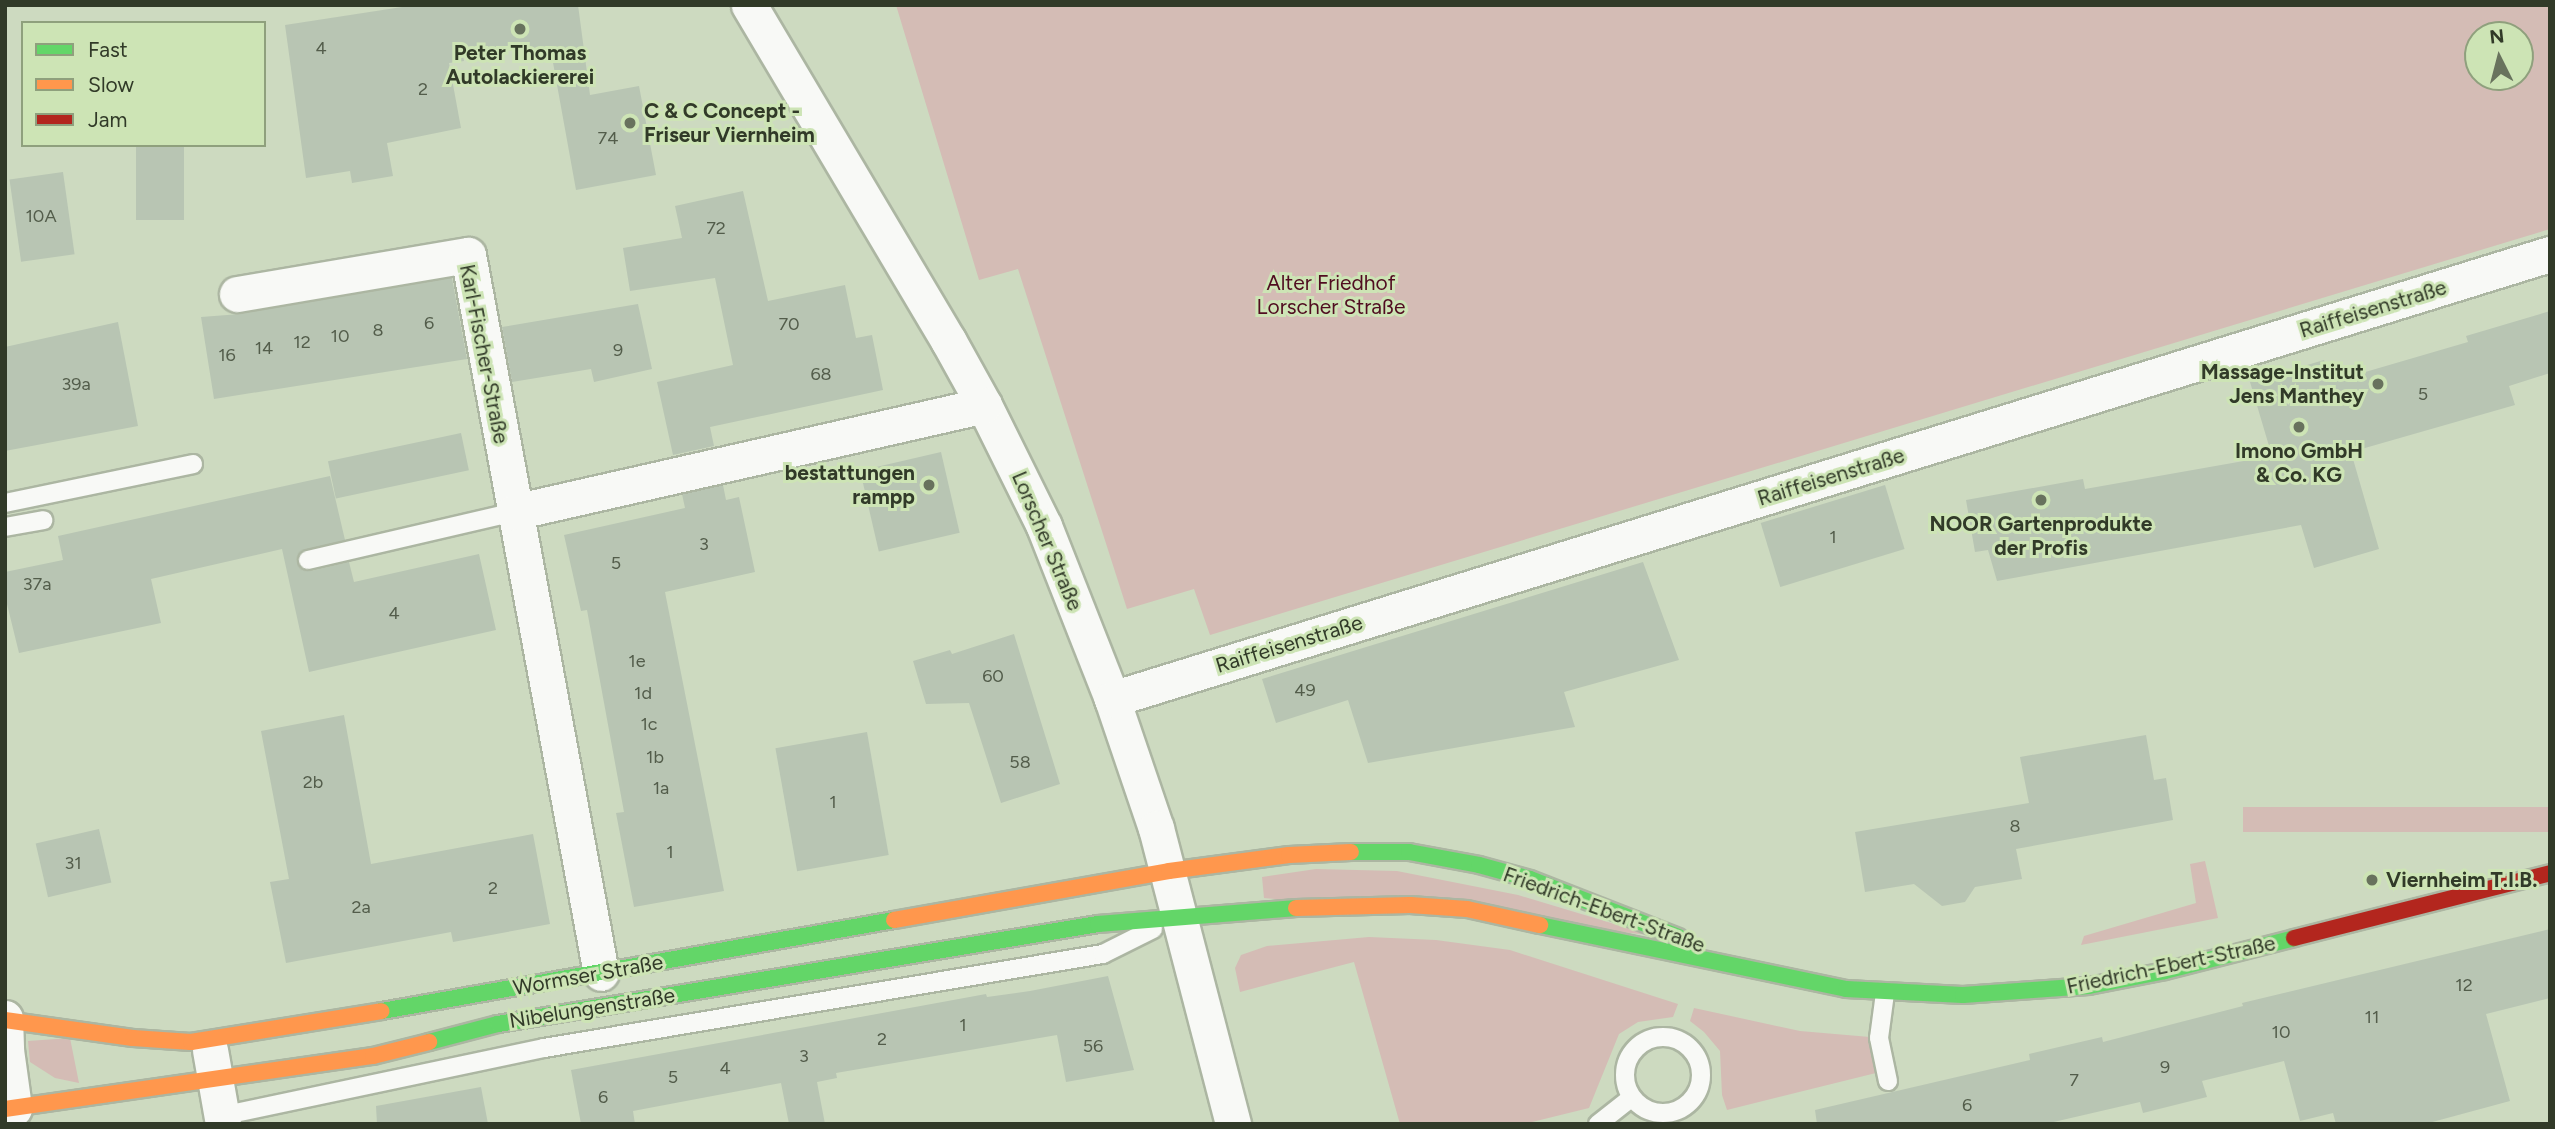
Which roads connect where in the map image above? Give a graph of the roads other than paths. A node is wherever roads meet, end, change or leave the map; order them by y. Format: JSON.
{"nodes":[{"id":1,"x":749,"y":5,"type":"edge"},
{"id":2,"x":2550,"y":254,"type":"edge"},
{"id":3,"x":237,"y":294,"type":"dead end"},
{"id":4,"x":984,"y":405,"type":"junction"},
{"id":5,"x":193,"y":464,"type":"dead end"},
{"id":6,"x":5,"y":503,"type":"edge"},
{"id":7,"x":514,"y":512,"type":"junction"},
{"id":8,"x":43,"y":520,"type":"dead end"},
{"id":9,"x":5,"y":527,"type":"edge"},
{"id":10,"x":308,"y":560,"type":"dead end"},
{"id":11,"x":1112,"y":699,"type":"junction"},
{"id":12,"x":1169,"y":871,"type":"junction"},
{"id":13,"x":2550,"y":873,"type":"edge"},
{"id":14,"x":1180,"y":915,"type":"junction"},
{"id":15,"x":601,"y":973,"type":"junction"},
{"id":16,"x":1785,"y":978,"type":"junction"},
{"id":17,"x":1885,"y":993,"type":"junction"},
{"id":18,"x":5,"y":1019,"type":"edge"},
{"id":19,"x":209,"y":1040,"type":"junction"},
{"id":20,"x":215,"y":1077,"type":"junction"},
{"id":21,"x":1888,"y":1081,"type":"dead end"},
{"id":22,"x":1631,"y":1098,"type":"junction"},
{"id":23,"x":9,"y":1108,"type":"edge"},
{"id":24,"x":222,"y":1120,"type":"edge"},
{"id":25,"x":1233,"y":1124,"type":"edge"},
{"id":26,"x":1598,"y":1124,"type":"edge"}],
"edges":[{"from":1,"to":4,"type":"street","name":"Lorscher Straße"},
{"from":2,"to":11,"type":"street","name":"Raiffeisenstraße"},
{"from":3,"to":7,"type":"street","name":"Karl-Fischer-Straße"},
{"from":4,"to":7,"type":"street"},
{"from":4,"to":11,"type":"street","name":"Lorscher Straße"},
{"from":5,"to":6,"type":"lane"},
{"from":7,"to":10,"type":"lane"},
{"from":7,"to":15,"type":"street","name":"Karl-Fischer-Straße"},
{"from":8,"to":9,"type":"lane"},
{"from":11,"to":12,"type":"street","name":"Lorscher Straße"},
{"from":12,"to":14,"type":"street","name":"Lorscher Straße"},
{"from":12,"to":15,"type":"street","name":"Wormser Straße"},
{"from":12,"to":16,"type":"street","name":"Friedrich-Ebert-Straße"},
{"from":13,"to":17,"type":"street","name":"Friedrich-Ebert-Straße"},
{"from":14,"to":16,"type":"street","name":"Friedrich-Ebert-Straße"},
{"from":14,"to":20,"type":"street","name":"Nibelungenstraße"},
{"from":14,"to":24,"type":"lane"},
{"from":14,"to":25,"type":"street","name":"Lorscher Straße"},
{"from":15,"to":19,"type":"street","name":"Wormser Straße"},
{"from":16,"to":17,"type":"street","name":"Friedrich-Ebert-Straße"},
{"from":17,"to":21,"type":"lane"},
{"from":18,"to":19,"type":"street","name":"Wormser Straße"},
{"from":18,"to":23,"type":"street"},
{"from":19,"to":20,"type":"street"},
{"from":20,"to":23,"type":"street","name":"Nibelungenstraße"},
{"from":20,"to":24,"type":"street"},
{"from":22,"to":22,"type":"lane"},
{"from":22,"to":26,"type":"lane"}]}
